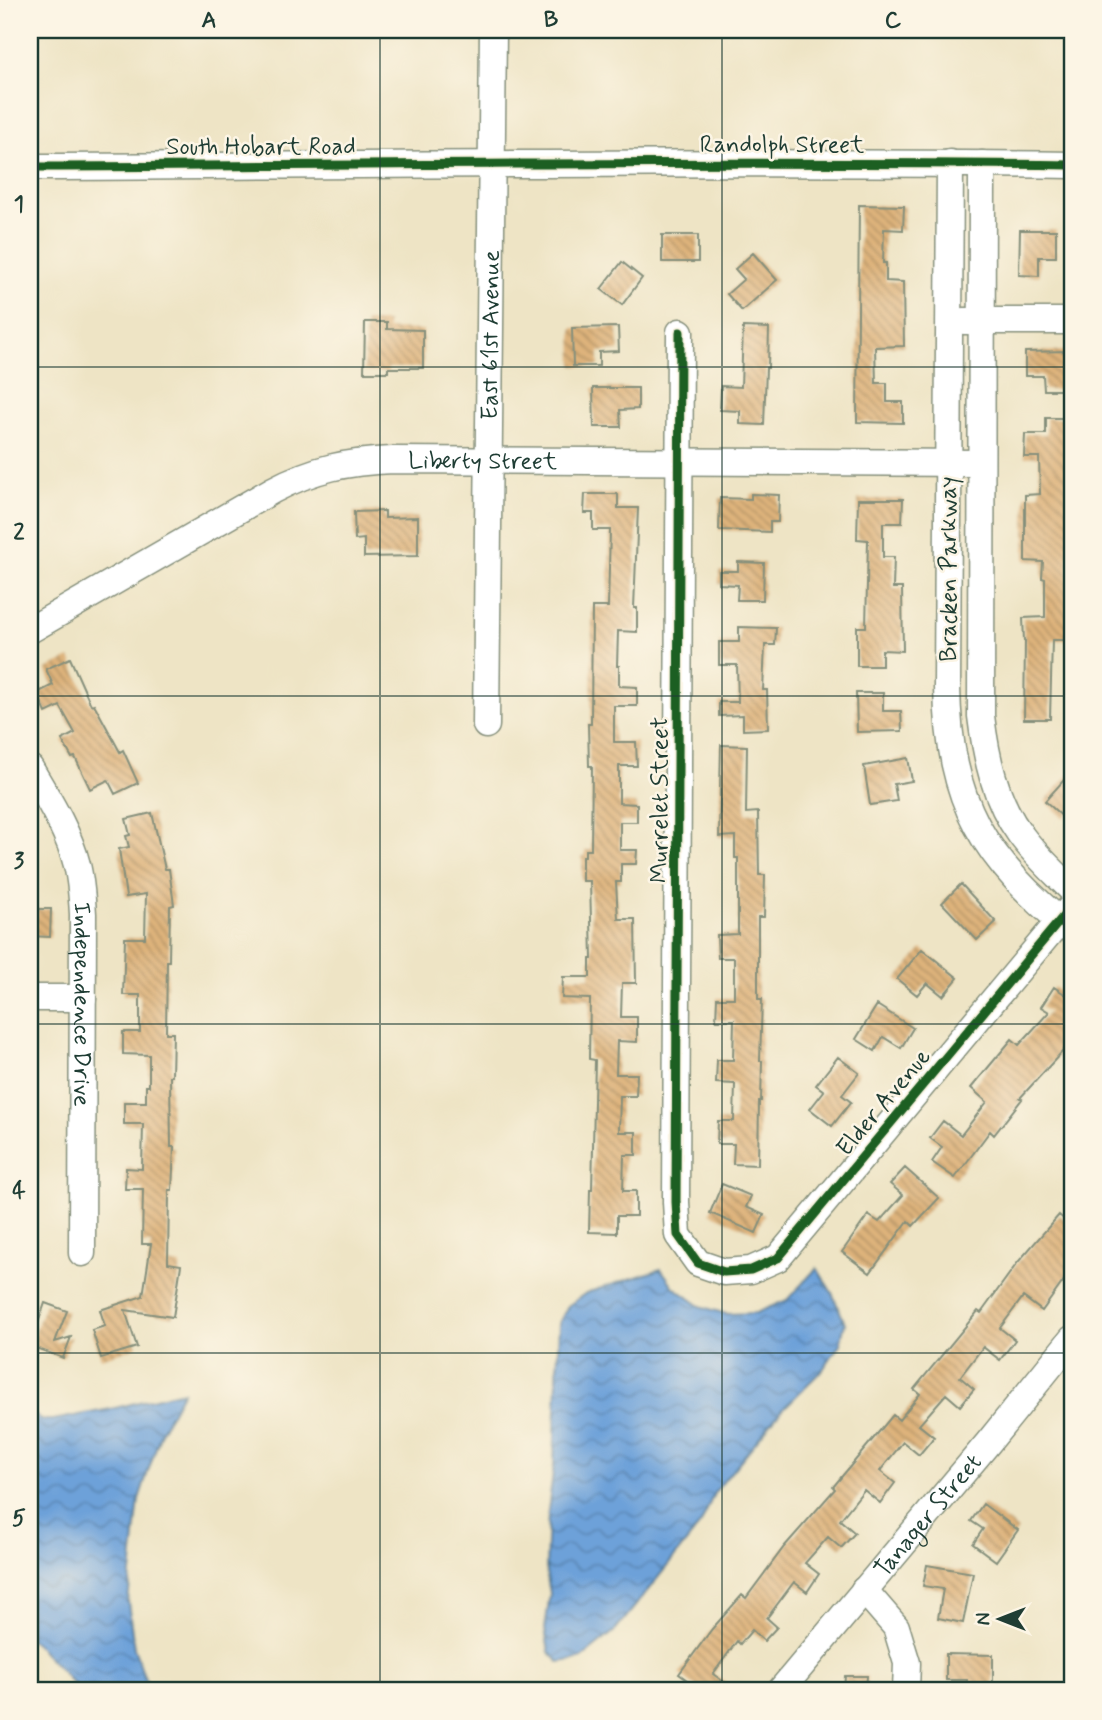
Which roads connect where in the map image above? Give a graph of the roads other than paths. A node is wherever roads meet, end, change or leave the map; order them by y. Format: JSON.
{"nodes":[{"id":1,"x":493,"y":30,"type":"edge"},
{"id":2,"x":950,"y":163,"type":"junction"},
{"id":3,"x":493,"y":164,"type":"junction"},
{"id":4,"x":982,"y":164,"type":"junction"},
{"id":5,"x":1072,"y":165,"type":"edge"},
{"id":6,"x":30,"y":167,"type":"edge"},
{"id":7,"x":949,"y":321,"type":"junction"},
{"id":8,"x":981,"y":321,"type":"junction"},
{"id":9,"x":1072,"y":321,"type":"edge"},
{"id":10,"x":680,"y":332,"type":"dead end"},
{"id":11,"x":489,"y":460,"type":"junction"},
{"id":12,"x":680,"y":460,"type":"junction"},
{"id":13,"x":948,"y":463,"type":"junction"},
{"id":14,"x":980,"y":463,"type":"junction"},
{"id":15,"x":30,"y":630,"type":"edge"},
{"id":16,"x":486,"y":725,"type":"dead end"},
{"id":17,"x":30,"y":768,"type":"edge"},
{"id":18,"x":1072,"y":890,"type":"edge"},
{"id":19,"x":1068,"y":920,"type":"edge"},
{"id":20,"x":30,"y":998,"type":"edge"},
{"id":21,"x":83,"y":998,"type":"junction"},
{"id":22,"x":82,"y":1253,"type":"dead end"},
{"id":23,"x":698,"y":1263,"type":"joint"},
{"id":24,"x":1072,"y":1339,"type":"edge"},
{"id":25,"x":864,"y":1590,"type":"junction"},
{"id":26,"x":780,"y":1690,"type":"edge"},
{"id":27,"x":906,"y":1690,"type":"edge"}],
"edges":[{"from":1,"to":3,"type":"street","name":"East 61st Avenue"},
{"from":2,"to":3,"type":"street","name":"Randolph Street"},
{"from":2,"to":4,"type":"street","name":"Randolph Street"},
{"from":2,"to":7,"type":"street","name":"Bracken Parkway"},
{"from":3,"to":6,"type":"street","name":"South Hobart Road"},
{"from":3,"to":11,"type":"street","name":"East 61st Avenue"},
{"from":4,"to":5,"type":"street","name":"Randolph Street"},
{"from":4,"to":8,"type":"street","name":"Bracken Parkway"},
{"from":7,"to":8,"type":"street"},
{"from":7,"to":13,"type":"street","name":"Bracken Parkway"},
{"from":8,"to":9,"type":"street"},
{"from":8,"to":14,"type":"street","name":"Bracken Parkway"},
{"from":10,"to":12,"type":"street","name":"Murrelet Street"},
{"from":11,"to":12,"type":"street","name":"Liberty Street"},
{"from":11,"to":15,"type":"street","name":"Liberty Street"},
{"from":11,"to":16,"type":"street","name":"East 61st Avenue"},
{"from":12,"to":13,"type":"street","name":"Liberty Street"},
{"from":12,"to":23,"type":"street","name":"Murrelet Street"},
{"from":13,"to":14,"type":"street","name":"Liberty Street"},
{"from":13,"to":19,"type":"street","name":"Bracken Parkway"},
{"from":14,"to":18,"type":"street","name":"Bracken Parkway"},
{"from":17,"to":21,"type":"street","name":"Independence Drive"},
{"from":19,"to":23,"type":"street","name":"Elder Avenue"},
{"from":20,"to":21,"type":"street"},
{"from":21,"to":22,"type":"street","name":"Independence Drive"},
{"from":24,"to":25,"type":"street","name":"Tanager Street"},
{"from":25,"to":26,"type":"street","name":"Tanager Street"},
{"from":25,"to":27,"type":"street"}]}
